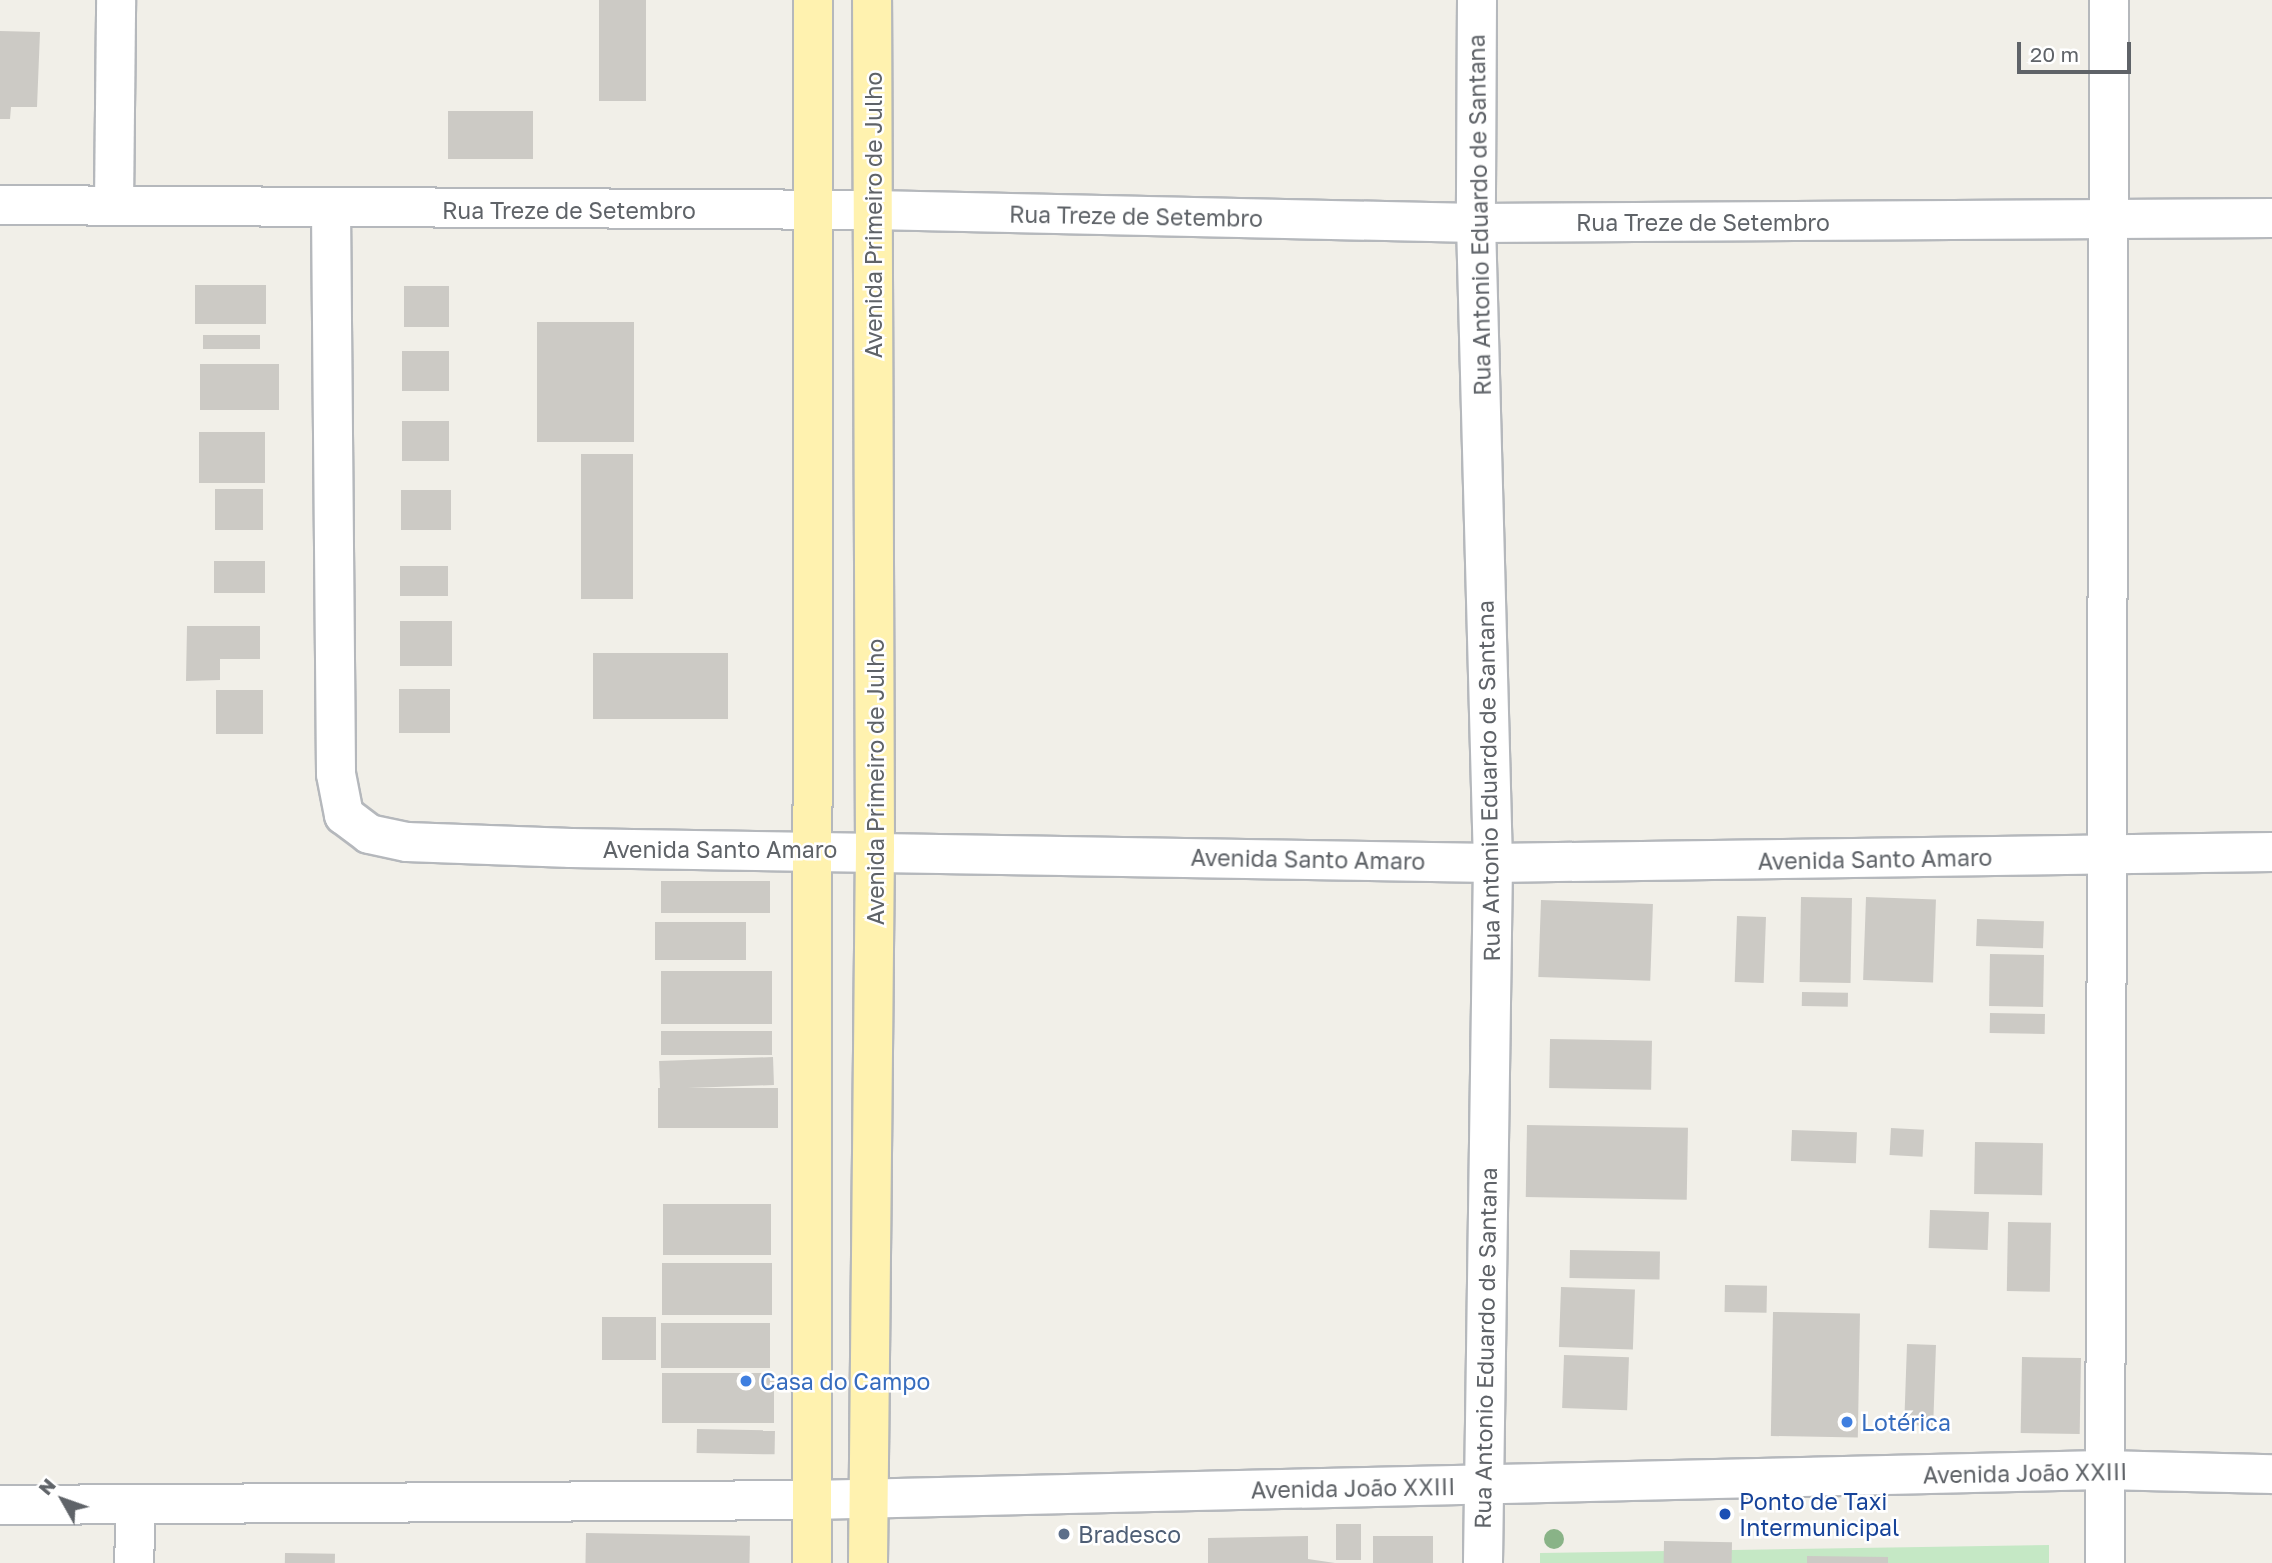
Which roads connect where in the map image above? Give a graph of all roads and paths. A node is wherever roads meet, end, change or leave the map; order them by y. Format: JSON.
{"nodes":[{"id":1,"x":116,"y":0,"type":"edge"},
{"id":2,"x":813,"y":0,"type":"edge"},
{"id":3,"x":872,"y":0,"type":"edge"},
{"id":4,"x":1478,"y":0,"type":"edge"},
{"id":5,"x":2109,"y":0,"type":"edge"},
{"id":6,"x":0,"y":205,"type":"edge"},
{"id":7,"x":114,"y":205,"type":"junction"},
{"id":8,"x":331,"y":209,"type":"junction"},
{"id":9,"x":873,"y":210,"type":"junction"},
{"id":10,"x":811,"y":211,"type":"junction"},
{"id":11,"x":2272,"y":218,"type":"edge"},
{"id":12,"x":2112,"y":221,"type":"junction"},
{"id":13,"x":1476,"y":223,"type":"junction"},
{"id":14,"x":813,"y":849,"type":"junction"},
{"id":15,"x":876,"y":849,"type":"junction"},
{"id":16,"x":2272,"y":852,"type":"edge"},
{"id":17,"x":2105,"y":856,"type":"junction"},
{"id":18,"x":1493,"y":863,"type":"junction"},
{"id":19,"x":2103,"y":1470,"type":"junction"},
{"id":20,"x":2272,"y":1474,"type":"edge"},
{"id":21,"x":1482,"y":1486,"type":"junction"},
{"id":22,"x":868,"y":1498,"type":"junction"},
{"id":23,"x":811,"y":1500,"type":"junction"},
{"id":24,"x":0,"y":1505,"type":"edge"},
{"id":25,"x":136,"y":1507,"type":"junction"},
{"id":26,"x":134,"y":1563,"type":"edge"},
{"id":27,"x":812,"y":1563,"type":"edge"},
{"id":28,"x":868,"y":1563,"type":"edge"},
{"id":29,"x":1483,"y":1563,"type":"edge"},
{"id":30,"x":2105,"y":1563,"type":"edge"}],
"edges":[{"from":1,"to":7,"type":"street"},
{"from":2,"to":10,"type":"main road"},
{"from":3,"to":9,"type":"main road","name":"Avenida Primeiro de Julho"},
{"from":4,"to":13,"type":"street","name":"Rua Antonio Eduardo de Santana"},
{"from":5,"to":12,"type":"street"},
{"from":6,"to":7,"type":"street","name":"Rua Treze de Setembro"},
{"from":7,"to":8,"type":"street","name":"Rua Treze de Setembro"},
{"from":8,"to":10,"type":"street","name":"Rua Treze de Setembro"},
{"from":8,"to":14,"type":"street","name":"Avenida Santo Amaro"},
{"from":9,"to":10,"type":"street","name":"Rua Treze de Setembro"},
{"from":9,"to":13,"type":"street","name":"Rua Treze de Setembro"},
{"from":9,"to":15,"type":"main road","name":"Avenida Primeiro de Julho"},
{"from":10,"to":14,"type":"main road"},
{"from":11,"to":12,"type":"street","name":"Rua Treze de Setembro"},
{"from":12,"to":13,"type":"street","name":"Rua Treze de Setembro"},
{"from":12,"to":17,"type":"street"},
{"from":13,"to":18,"type":"street","name":"Rua Antonio Eduardo de Santana"},
{"from":14,"to":15,"type":"street","name":"Avenida Santo Amaro"},
{"from":14,"to":23,"type":"main road"},
{"from":15,"to":18,"type":"street","name":"Avenida Santo Amaro"},
{"from":15,"to":22,"type":"main road","name":"Avenida Primeiro de Julho"},
{"from":16,"to":17,"type":"street","name":"Avenida Santo Amaro"},
{"from":17,"to":18,"type":"street","name":"Avenida Santo Amaro"},
{"from":17,"to":19,"type":"street"},
{"from":18,"to":21,"type":"street","name":"Rua Antonio Eduardo de Santana"},
{"from":19,"to":20,"type":"street","name":"Avenida João XXIII"},
{"from":19,"to":21,"type":"street","name":"Avenida João XXIII"},
{"from":19,"to":30,"type":"street"},
{"from":21,"to":22,"type":"street","name":"Avenida João XXIII"},
{"from":21,"to":29,"type":"street","name":"Rua Antonio Eduardo de Santana"},
{"from":22,"to":23,"type":"street","name":"Avenida João XXIII"},
{"from":22,"to":28,"type":"main road","name":"Avenida Primeiro de Julho"},
{"from":23,"to":25,"type":"street","name":"Avenida João XXIII"},
{"from":23,"to":27,"type":"main road"},
{"from":24,"to":25,"type":"street","name":"Avenida João XXIII"},
{"from":25,"to":26,"type":"street"}]}
